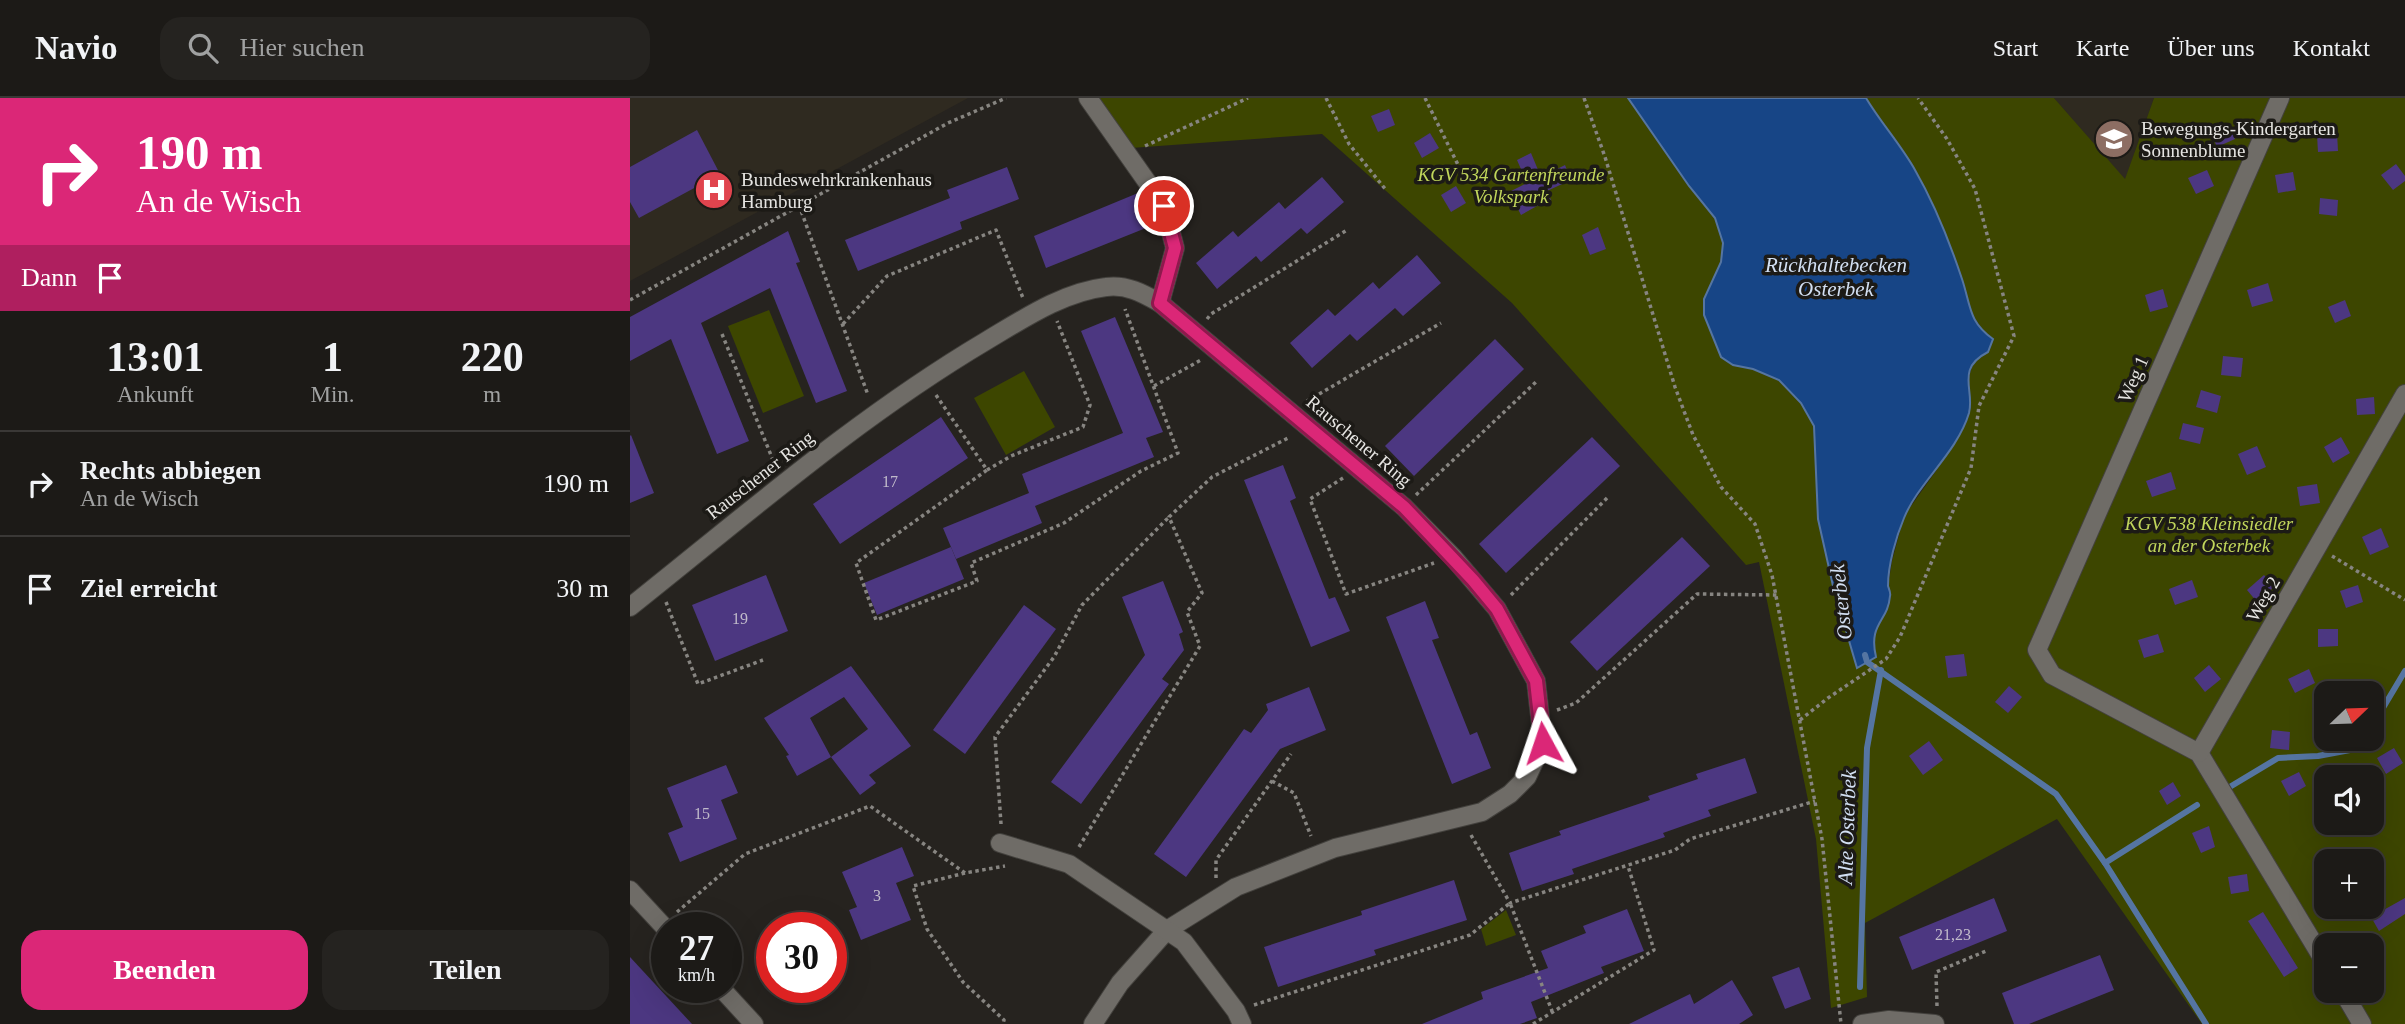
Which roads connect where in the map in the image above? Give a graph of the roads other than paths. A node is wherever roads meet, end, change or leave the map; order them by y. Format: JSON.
{"nodes":[{"id":1,"x":1088,"y":98,"type":"edge"},
{"id":2,"x":2280,"y":98,"type":"edge"},
{"id":3,"x":1160,"y":303,"type":"junction"},
{"id":4,"x":2405,"y":394,"type":"edge"},
{"id":5,"x":630,"y":607,"type":"edge"},
{"id":6,"x":2199,"y":753,"type":"junction"},
{"id":7,"x":1000,"y":844,"type":"road end"},
{"id":8,"x":630,"y":890,"type":"edge"},
{"id":9,"x":651,"y":913,"type":"edge"},
{"id":10,"x":1167,"y":930,"type":"junction"},
{"id":11,"x":2314,"y":944,"type":"edge"},
{"id":12,"x":735,"y":1003,"type":"edge"},
{"id":13,"x":2350,"y":1003,"type":"edge"},
{"id":14,"x":1239,"y":1017,"type":"edge"},
{"id":15,"x":1936,"y":1017,"type":"edge"},
{"id":16,"x":754,"y":1024,"type":"edge"},
{"id":17,"x":1093,"y":1024,"type":"edge"},
{"id":18,"x":1862,"y":1024,"type":"edge"},
{"id":19,"x":2362,"y":1024,"type":"edge"}],
"edges":[{"from":1,"to":3,"type":"street"},
{"from":2,"to":6,"type":"street","name":"Weg 1"},
{"from":3,"to":5,"type":"street","name":"Rauschener Ring"},
{"from":3,"to":10,"type":"street","name":"Rauschener Ring"},
{"from":4,"to":6,"type":"street","name":"Weg 2"},
{"from":6,"to":11,"type":"street"},
{"from":7,"to":10,"type":"street"},
{"from":8,"to":9,"type":"street"},
{"from":10,"to":14,"type":"street"},
{"from":10,"to":17,"type":"street","name":"Rauschener Ring"},
{"from":12,"to":16,"type":"street"},
{"from":13,"to":19,"type":"street"},
{"from":15,"to":18,"type":"street"}]}
